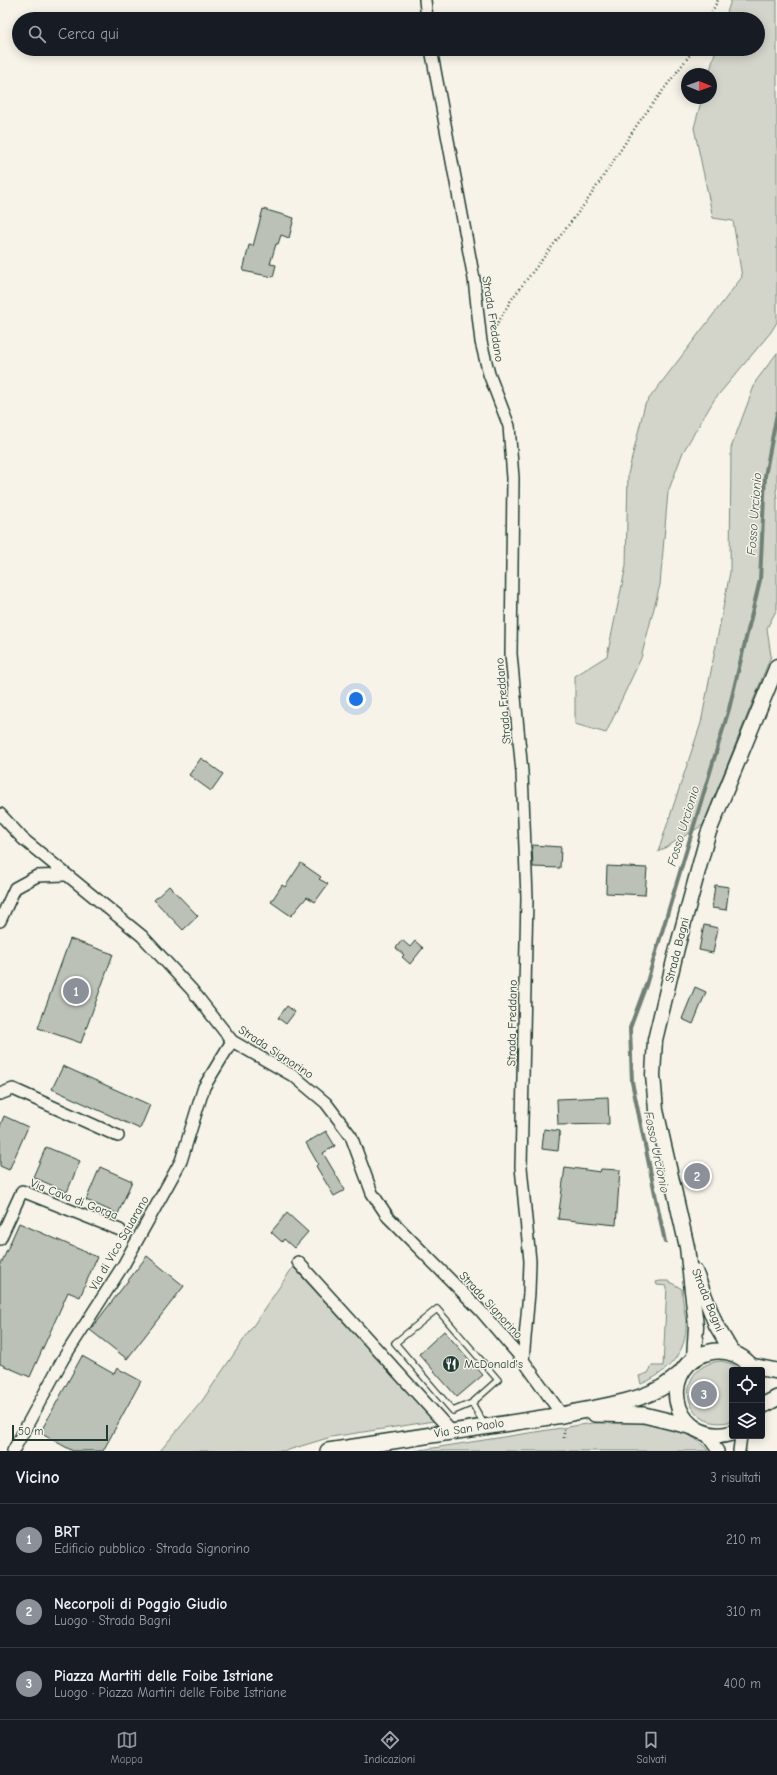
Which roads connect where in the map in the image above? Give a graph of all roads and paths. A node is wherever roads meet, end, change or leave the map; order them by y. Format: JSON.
{"nodes":[{"id":1,"x":425,"y":0,"type":"edge"},
{"id":2,"x":718,"y":0,"type":"edge"},
{"id":3,"x":426,"y":12,"type":"edge"},
{"id":4,"x":712,"y":12,"type":"edge"},
{"id":5,"x":432,"y":56,"type":"edge"},
{"id":6,"x":689,"y":56,"type":"edge"},
{"id":7,"x":481,"y":342,"type":"junction"},
{"id":8,"x":777,"y":666,"type":"edge"},
{"id":9,"x":0,"y":814,"type":"edge"},
{"id":10,"x":65,"y":875,"type":"junction"},
{"id":11,"x":0,"y":921,"type":"edge"},
{"id":12,"x":232,"y":1041,"type":"junction"},
{"id":13,"x":0,"y":1094,"type":"edge"},
{"id":14,"x":118,"y":1136,"type":"dead end"},
{"id":15,"x":120,"y":1230,"type":"dead end"},
{"id":16,"x":0,"y":1239,"type":"edge"},
{"id":17,"x":687,"y":1247,"type":"junction"},
{"id":18,"x":298,"y":1262,"type":"dead end"},
{"id":19,"x":732,"y":1352,"type":"junction"},
{"id":20,"x":694,"y":1358,"type":"junction"},
{"id":21,"x":523,"y":1360,"type":"junction"},
{"id":22,"x":752,"y":1367,"type":"edge"},
{"id":23,"x":765,"y":1370,"type":"edge"},
{"id":24,"x":777,"y":1371,"type":"edge"},
{"id":25,"x":681,"y":1373,"type":"junction"},
{"id":26,"x":777,"y":1398,"type":"edge"},
{"id":27,"x":472,"y":1403,"type":"junction"},
{"id":28,"x":765,"y":1404,"type":"edge"},
{"id":29,"x":563,"y":1422,"type":"junction"},
{"id":30,"x":485,"y":1426,"type":"junction"},
{"id":31,"x":700,"y":1430,"type":"junction"},
{"id":32,"x":451,"y":1431,"type":"junction"},
{"id":33,"x":729,"y":1433,"type":"edge"},
{"id":34,"x":741,"y":1439,"type":"edge"},
{"id":35,"x":564,"y":1440,"type":"dead end"},
{"id":36,"x":13,"y":1451,"type":"edge"},
{"id":37,"x":328,"y":1451,"type":"edge"},
{"id":38,"x":718,"y":1451,"type":"edge"},
{"id":39,"x":739,"y":1451,"type":"edge"}],
"edges":[{"from":1,"to":3,"type":"street"},
{"from":2,"to":4,"type":"path"},
{"from":5,"to":7,"type":"street","name":"Strada Freddano"},
{"from":6,"to":7,"type":"path"},
{"from":7,"to":21,"type":"street","name":"Strada Freddano"},
{"from":8,"to":17,"type":"street","name":"Strada Bagni"},
{"from":9,"to":10,"type":"street","name":"Strada Signorino"},
{"from":10,"to":11,"type":"street"},
{"from":10,"to":12,"type":"street","name":"Strada Signorino"},
{"from":12,"to":21,"type":"street","name":"Strada Signorino"},
{"from":12,"to":36,"type":"street","name":"Via di Vico Squarano"},
{"from":13,"to":14,"type":"street"},
{"from":15,"to":16,"type":"street","name":"Via Cava di Gorga"},
{"from":17,"to":19,"type":"street","name":"Strada Bagni"},
{"from":17,"to":20,"type":"street","name":"Strada Bagni"},
{"from":18,"to":32,"type":"street"},
{"from":19,"to":20,"type":"main road"},
{"from":19,"to":22,"type":"main road"},
{"from":20,"to":25,"type":"main road","name":"Via San Paolo"},
{"from":21,"to":29,"type":"street","name":"Strada Signorino"},
{"from":23,"to":24,"type":"main road"},
{"from":25,"to":29,"type":"main road","name":"Via San Paolo"},
{"from":25,"to":31,"type":"main road"},
{"from":26,"to":28,"type":"main road"},
{"from":27,"to":27,"type":"lane"},
{"from":27,"to":30,"type":"lane"},
{"from":29,"to":30,"type":"main road","name":"Via San Paolo"},
{"from":29,"to":31,"type":"main road","name":"Via San Paolo"},
{"from":29,"to":35,"type":"path"},
{"from":30,"to":32,"type":"main road","name":"Via San Paolo"},
{"from":31,"to":33,"type":"main road","name":"Via San Paolo"},
{"from":31,"to":38,"type":"street"},
{"from":32,"to":37,"type":"main road","name":"Via San Paolo"},
{"from":34,"to":39,"type":"street"}]}
